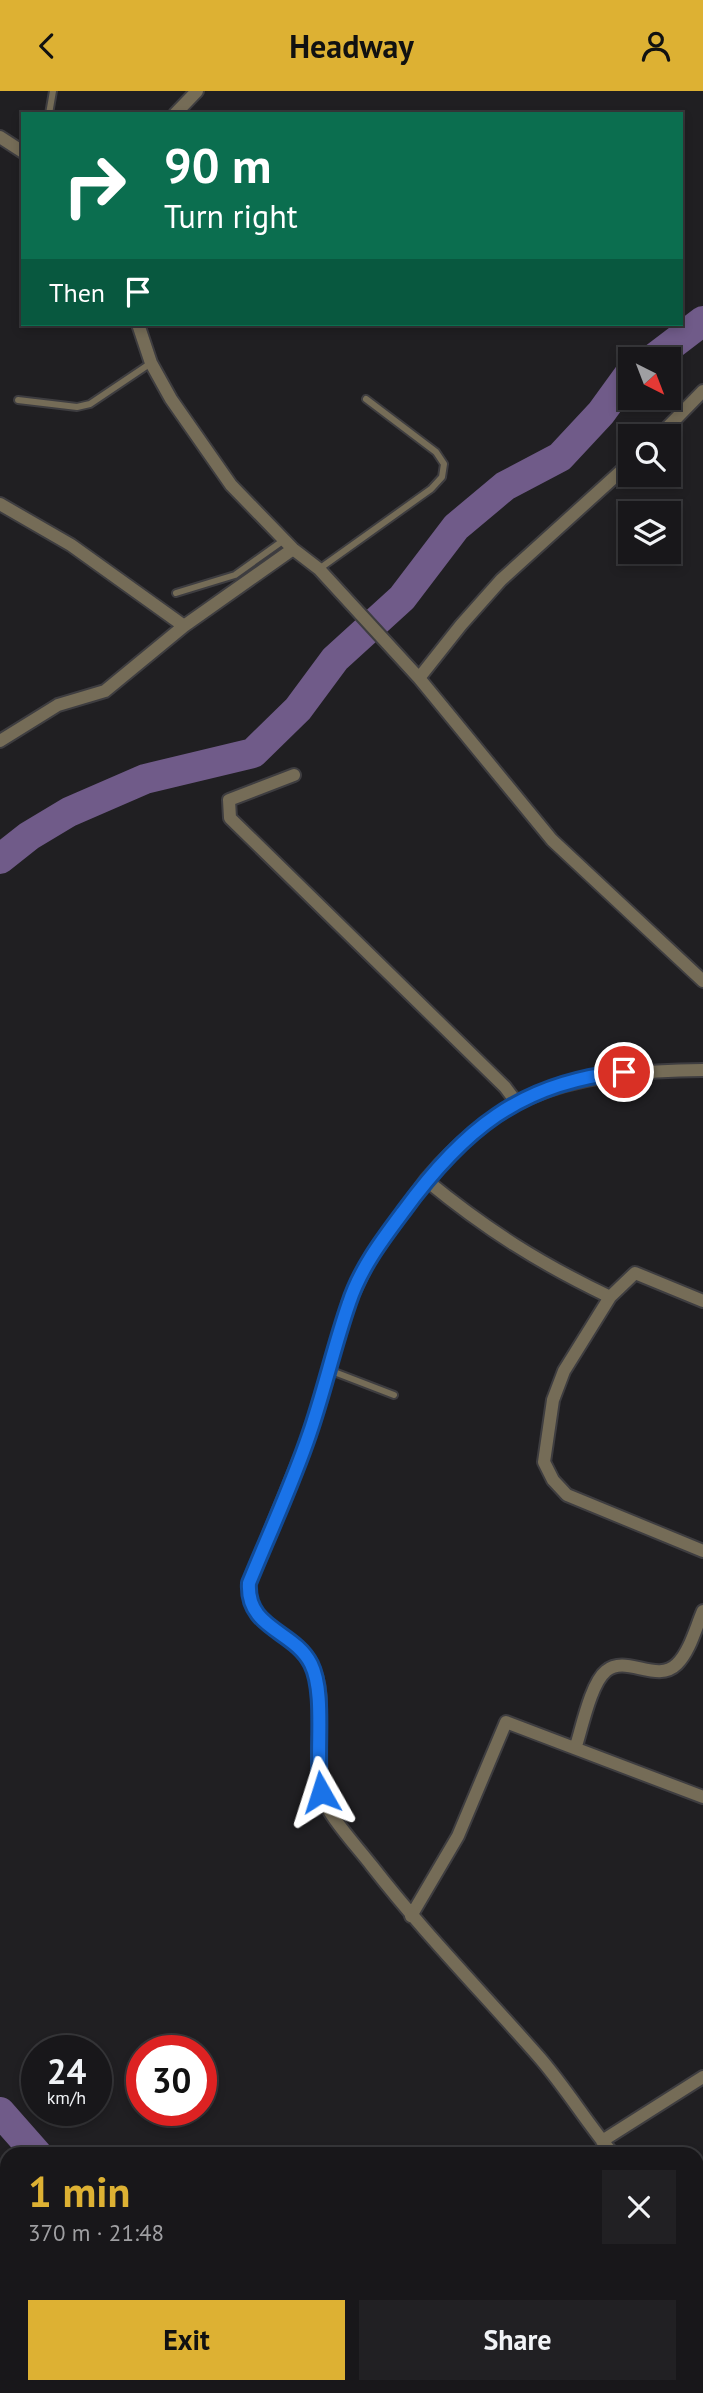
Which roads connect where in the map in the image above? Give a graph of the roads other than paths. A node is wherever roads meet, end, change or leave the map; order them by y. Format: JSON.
{"nodes":[{"id":1,"x":53,"y":91,"type":"edge"},
{"id":2,"x":197,"y":91,"type":"edge"},
{"id":3,"x":49,"y":112,"type":"edge"},
{"id":4,"x":177,"y":112,"type":"edge"},
{"id":5,"x":0,"y":137,"type":"edge"},
{"id":6,"x":21,"y":151,"type":"edge"},
{"id":7,"x":139,"y":326,"type":"edge"},
{"id":8,"x":151,"y":363,"type":"junction"},
{"id":9,"x":703,"y":391,"type":"edge"},
{"id":10,"x":366,"y":399,"type":"dead end"},
{"id":11,"x":18,"y":400,"type":"dead end"},
{"id":12,"x":671,"y":424,"type":"edge"},
{"id":13,"x":618,"y":475,"type":"edge"},
{"id":14,"x":0,"y":504,"type":"edge"},
{"id":15,"x":289,"y":545,"type":"junction"},
{"id":16,"x":319,"y":569,"type":"junction"},
{"id":17,"x":176,"y":593,"type":"dead end"},
{"id":18,"x":184,"y":626,"type":"junction"},
{"id":19,"x":419,"y":678,"type":"junction"},
{"id":20,"x":0,"y":741,"type":"edge"},
{"id":21,"x":294,"y":775,"type":"dead end"},
{"id":22,"x":703,"y":981,"type":"edge"},
{"id":23,"x":703,"y":1070,"type":"edge"},
{"id":24,"x":517,"y":1103,"type":"junction"},
{"id":25,"x":426,"y":1180,"type":"junction"},
{"id":26,"x":610,"y":1297,"type":"junction"},
{"id":27,"x":703,"y":1301,"type":"edge"},
{"id":28,"x":329,"y":1370,"type":"junction"},
{"id":29,"x":394,"y":1395,"type":"dead end"},
{"id":30,"x":703,"y":1551,"type":"edge"},
{"id":31,"x":703,"y":1611,"type":"edge"},
{"id":32,"x":576,"y":1746,"type":"junction"},
{"id":33,"x":703,"y":1797,"type":"edge"},
{"id":34,"x":411,"y":1916,"type":"junction"},
{"id":35,"x":703,"y":2077,"type":"edge"},
{"id":36,"x":602,"y":2141,"type":"junction"},
{"id":37,"x":607,"y":2147,"type":"edge"}],
"edges":[{"from":1,"to":3,"type":"lane"},
{"from":2,"to":4,"type":"street"},
{"from":5,"to":6,"type":"street"},
{"from":7,"to":8,"type":"street"},
{"from":8,"to":11,"type":"lane"},
{"from":8,"to":15,"type":"street"},
{"from":9,"to":12,"type":"street"},
{"from":10,"to":16,"type":"lane"},
{"from":13,"to":19,"type":"street"},
{"from":14,"to":18,"type":"street"},
{"from":15,"to":16,"type":"street"},
{"from":15,"to":17,"type":"lane"},
{"from":15,"to":18,"type":"street"},
{"from":16,"to":19,"type":"street"},
{"from":18,"to":20,"type":"street"},
{"from":19,"to":22,"type":"street"},
{"from":21,"to":24,"type":"street"},
{"from":23,"to":24,"type":"street"},
{"from":24,"to":25,"type":"street"},
{"from":25,"to":26,"type":"street"},
{"from":25,"to":28,"type":"street"},
{"from":26,"to":27,"type":"street"},
{"from":26,"to":30,"type":"street"},
{"from":28,"to":29,"type":"lane"},
{"from":28,"to":34,"type":"street"},
{"from":31,"to":32,"type":"street"},
{"from":32,"to":33,"type":"street"},
{"from":32,"to":34,"type":"street"},
{"from":34,"to":36,"type":"street"},
{"from":35,"to":36,"type":"street"},
{"from":36,"to":37,"type":"street"}]}
